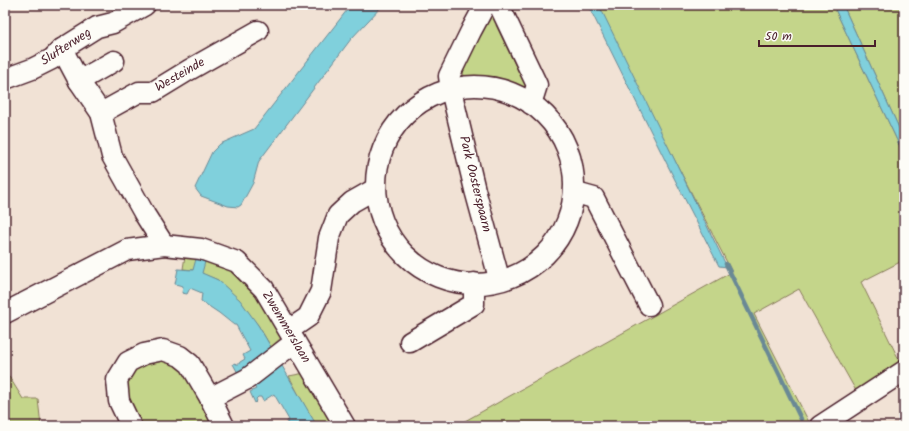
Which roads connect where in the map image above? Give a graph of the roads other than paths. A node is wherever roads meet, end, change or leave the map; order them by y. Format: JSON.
{"nodes":[{"id":1,"x":144,"y":5,"type":"edge"},
{"id":2,"x":485,"y":5,"type":"edge"},
{"id":3,"x":499,"y":5,"type":"edge"},
{"id":4,"x":258,"y":31,"type":"dead end"},
{"id":5,"x":62,"y":49,"type":"junction"},
{"id":6,"x":114,"y":61,"type":"dead end"},
{"id":7,"x":6,"y":76,"type":"edge"},
{"id":8,"x":79,"y":80,"type":"junction"},
{"id":9,"x":451,"y":90,"type":"junction"},
{"id":10,"x":531,"y":104,"type":"junction"},
{"id":11,"x":101,"y":113,"type":"junction"},
{"id":12,"x":375,"y":189,"type":"junction"},
{"id":13,"x":576,"y":193,"type":"junction"},
{"id":14,"x":164,"y":245,"type":"junction"},
{"id":15,"x":499,"y":278,"type":"junction"},
{"id":16,"x":474,"y":283,"type":"junction"},
{"id":17,"x":649,"y":305,"type":"dead end"},
{"id":18,"x":5,"y":313,"type":"edge"},
{"id":19,"x":288,"y":341,"type":"junction"},
{"id":20,"x":410,"y":342,"type":"dead end"},
{"id":21,"x":904,"y":371,"type":"edge"},
{"id":22,"x":210,"y":398,"type":"junction"},
{"id":23,"x":131,"y":426,"type":"edge"},
{"id":24,"x":224,"y":426,"type":"edge"},
{"id":25,"x":345,"y":426,"type":"edge"},
{"id":26,"x":820,"y":426,"type":"edge"}],
"edges":[{"from":1,"to":5,"type":"street","name":"Slufterweg"},
{"from":2,"to":9,"type":"street","name":"Park Oosterspaarn"},
{"from":3,"to":10,"type":"street"},
{"from":4,"to":11,"type":"street","name":"Westeinde"},
{"from":5,"to":7,"type":"street","name":"Slufterweg"},
{"from":5,"to":8,"type":"street"},
{"from":6,"to":8,"type":"street"},
{"from":8,"to":11,"type":"street"},
{"from":9,"to":10,"type":"street"},
{"from":9,"to":12,"type":"street"},
{"from":9,"to":15,"type":"street","name":"Park Oosterspaarn"},
{"from":10,"to":13,"type":"street"},
{"from":11,"to":14,"type":"street"},
{"from":12,"to":16,"type":"street"},
{"from":12,"to":19,"type":"street"},
{"from":13,"to":15,"type":"street"},
{"from":13,"to":17,"type":"street"},
{"from":14,"to":18,"type":"street","name":"Zwemmerslaan"},
{"from":14,"to":19,"type":"street","name":"Zwemmerslaan"},
{"from":15,"to":16,"type":"street"},
{"from":16,"to":20,"type":"street"},
{"from":19,"to":22,"type":"street"},
{"from":19,"to":25,"type":"street","name":"Zwemmerslaan"},
{"from":21,"to":26,"type":"street"},
{"from":22,"to":23,"type":"street"},
{"from":22,"to":24,"type":"street"}]}
